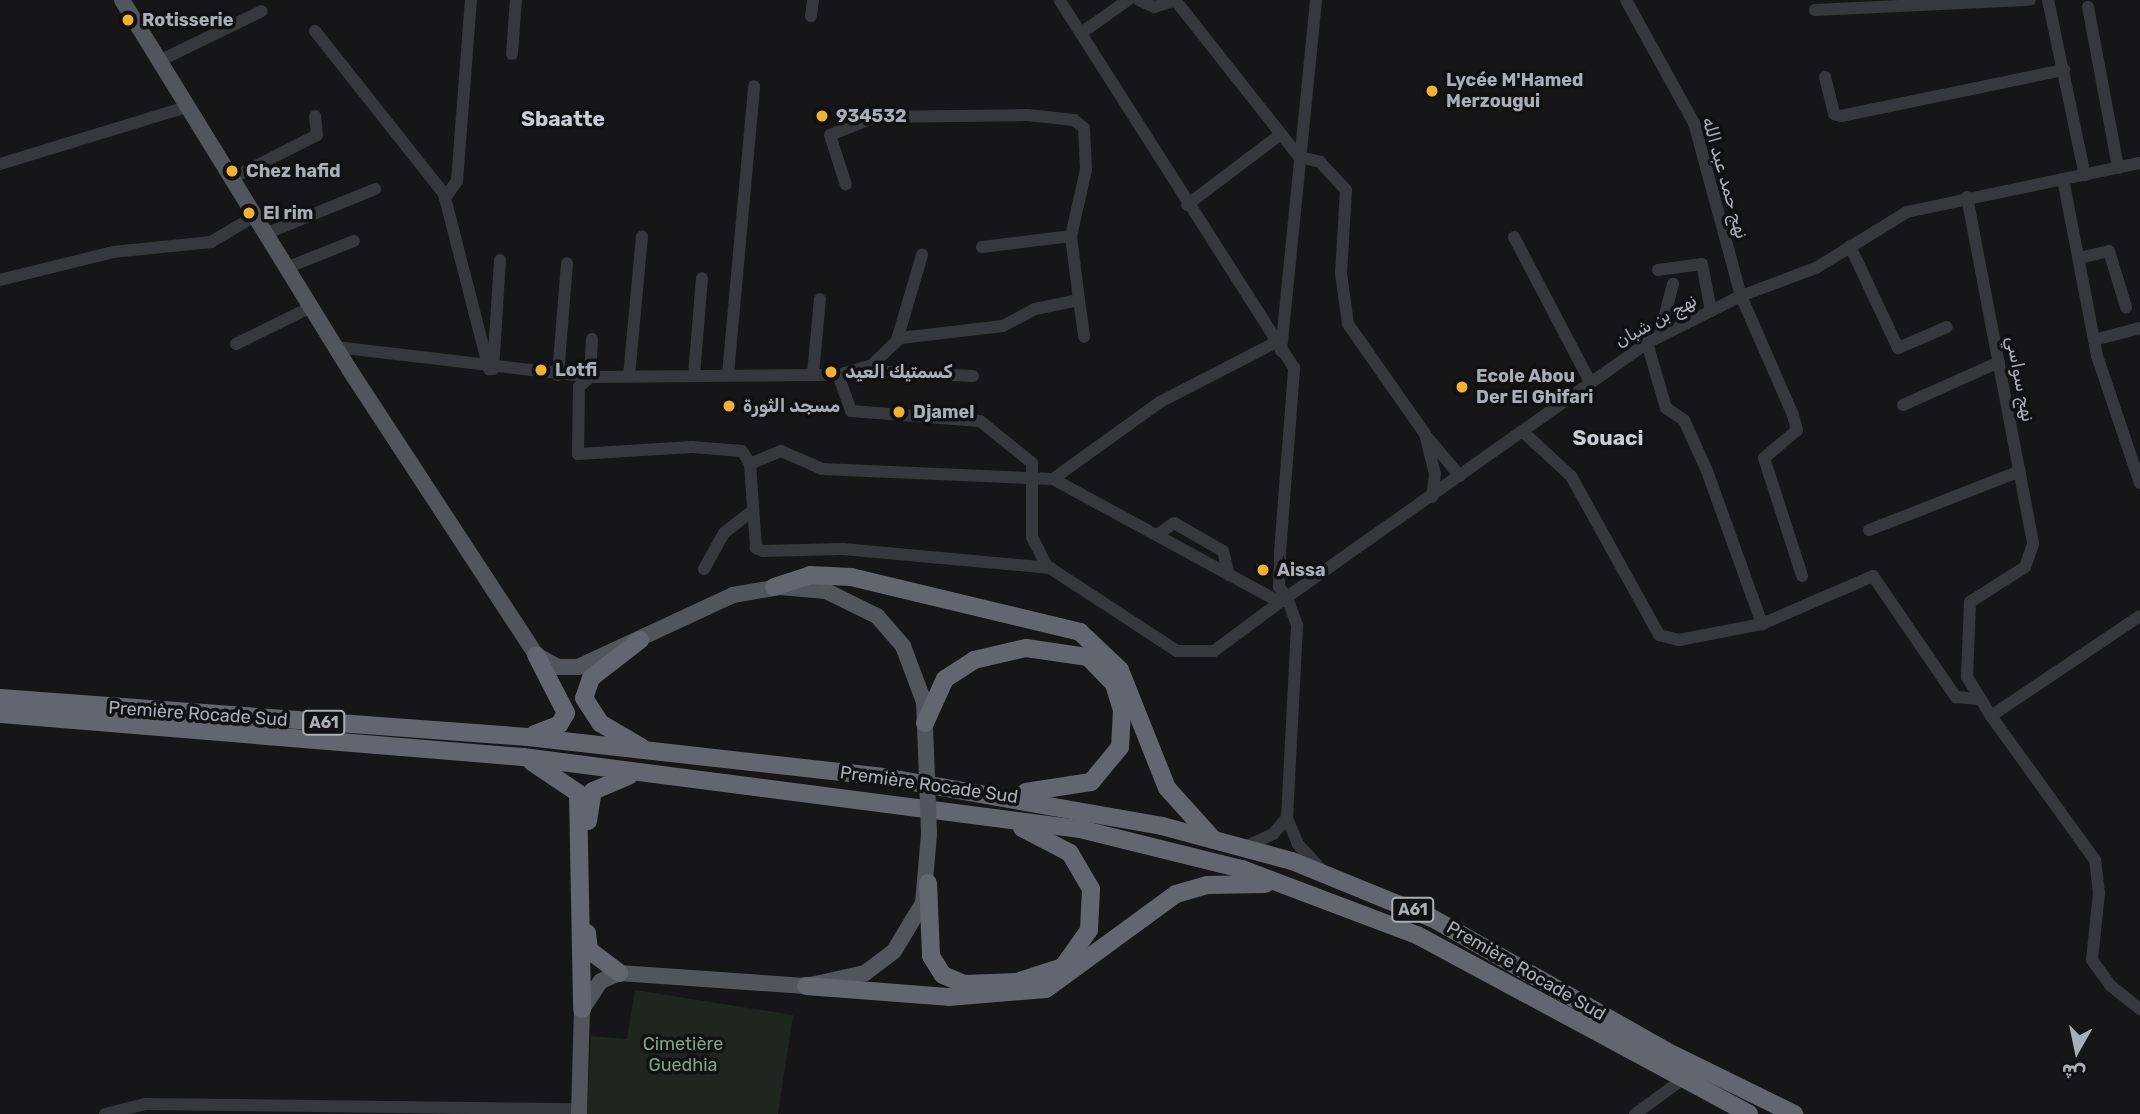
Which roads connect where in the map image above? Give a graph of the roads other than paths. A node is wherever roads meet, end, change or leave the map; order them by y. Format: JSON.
{"nodes":[{"id":1,"x":122,"y":0,"type":"edge"},
{"id":2,"x":471,"y":0,"type":"edge"},
{"id":3,"x":516,"y":0,"type":"edge"},
{"id":4,"x":813,"y":0,"type":"edge"},
{"id":5,"x":1060,"y":0,"type":"edge"},
{"id":6,"x":1128,"y":0,"type":"edge"},
{"id":7,"x":1139,"y":0,"type":"edge"},
{"id":8,"x":1316,"y":0,"type":"edge"},
{"id":9,"x":1626,"y":0,"type":"edge"},
{"id":10,"x":2030,"y":0,"type":"edge"},
{"id":11,"x":2048,"y":0,"type":"edge"},
{"id":12,"x":1177,"y":1,"type":"edge"},
{"id":13,"x":2088,"y":7,"type":"dead end"},
{"id":14,"x":1815,"y":10,"type":"dead end"},
{"id":15,"x":262,"y":11,"type":"dead end"},
{"id":16,"x":811,"y":16,"type":"dead end"},
{"id":17,"x":315,"y":31,"type":"dead end"},
{"id":18,"x":1084,"y":31,"type":"junction"},
{"id":19,"x":512,"y":54,"type":"dead end"},
{"id":20,"x":159,"y":61,"type":"junction"},
{"id":21,"x":2064,"y":70,"type":"junction"},
{"id":22,"x":1825,"y":77,"type":"dead end"},
{"id":23,"x":754,"y":86,"type":"dead end"},
{"id":24,"x":187,"y":107,"type":"junction"},
{"id":25,"x":315,"y":117,"type":"dead end"},
{"id":26,"x":1281,"y":134,"type":"junction"},
{"id":27,"x":1299,"y":157,"type":"junction"},
{"id":28,"x":2140,"y":163,"type":"edge"},
{"id":29,"x":0,"y":164,"type":"edge"},
{"id":30,"x":2118,"y":168,"type":"junction"},
{"id":31,"x":2085,"y":174,"type":"junction"},
{"id":32,"x":232,"y":178,"type":"junction"},
{"id":33,"x":2063,"y":179,"type":"junction"},
{"id":34,"x":846,"y":185,"type":"dead end"},
{"id":35,"x":375,"y":189,"type":"dead end"},
{"id":36,"x":1967,"y":197,"type":"junction"},
{"id":37,"x":444,"y":198,"type":"junction"},
{"id":38,"x":1187,"y":205,"type":"junction"},
{"id":39,"x":255,"y":216,"type":"junction"},
{"id":40,"x":265,"y":234,"type":"junction"},
{"id":41,"x":1071,"y":236,"type":"junction"},
{"id":42,"x":642,"y":237,"type":"dead end"},
{"id":43,"x":1514,"y":237,"type":"dead end"},
{"id":44,"x":354,"y":241,"type":"dead end"},
{"id":45,"x":1850,"y":246,"type":"junction"},
{"id":46,"x":982,"y":247,"type":"dead end"},
{"id":47,"x":922,"y":255,"type":"dead end"},
{"id":48,"x":2079,"y":258,"type":"junction"},
{"id":49,"x":500,"y":260,"type":"dead end"},
{"id":50,"x":567,"y":263,"type":"dead end"},
{"id":51,"x":286,"y":268,"type":"junction"},
{"id":52,"x":1658,"y":270,"type":"dead end"},
{"id":53,"x":702,"y":278,"type":"dead end"},
{"id":54,"x":0,"y":280,"type":"edge"},
{"id":55,"x":1672,"y":284,"type":"dead end"},
{"id":56,"x":1741,"y":296,"type":"junction"},
{"id":57,"x":820,"y":299,"type":"dead end"},
{"id":58,"x":1079,"y":300,"type":"junction"},
{"id":59,"x":311,"y":307,"type":"junction"},
{"id":60,"x":2126,"y":307,"type":"dead end"},
{"id":61,"x":1712,"y":311,"type":"junction"},
{"id":62,"x":1947,"y":327,"type":"dead end"},
{"id":63,"x":2140,"y":328,"type":"edge"},
{"id":64,"x":1084,"y":337,"type":"dead end"},
{"id":65,"x":1659,"y":337,"type":"junction"},
{"id":66,"x":592,"y":339,"type":"dead end"},
{"id":67,"x":897,"y":340,"type":"junction"},
{"id":68,"x":2094,"y":340,"type":"junction"},
{"id":69,"x":1647,"y":343,"type":"junction"},
{"id":70,"x":236,"y":344,"type":"dead end"},
{"id":71,"x":1280,"y":344,"type":"junction"},
{"id":72,"x":336,"y":347,"type":"junction"},
{"id":73,"x":1999,"y":362,"type":"junction"},
{"id":74,"x":491,"y":369,"type":"junction"},
{"id":75,"x":858,"y":371,"type":"junction"},
{"id":76,"x":727,"y":374,"type":"junction"},
{"id":77,"x":813,"y":374,"type":"junction"},
{"id":78,"x":558,"y":375,"type":"junction"},
{"id":79,"x":694,"y":375,"type":"junction"},
{"id":80,"x":838,"y":375,"type":"junction"},
{"id":81,"x":629,"y":376,"type":"junction"},
{"id":82,"x":973,"y":376,"type":"dead end"},
{"id":83,"x":590,"y":377,"type":"junction"},
{"id":84,"x":1590,"y":382,"type":"junction"},
{"id":85,"x":1903,"y":405,"type":"dead end"},
{"id":86,"x":1522,"y":431,"type":"junction"},
{"id":87,"x":1425,"y":434,"type":"junction"},
{"id":88,"x":750,"y":464,"type":"junction"},
{"id":89,"x":2020,"y":471,"type":"junction"},
{"id":90,"x":1460,"y":476,"type":"junction"},
{"id":91,"x":1035,"y":478,"type":"junction"},
{"id":92,"x":1053,"y":479,"type":"junction"},
{"id":93,"x":2140,"y":483,"type":"edge"},
{"id":94,"x":1432,"y":497,"type":"junction"},
{"id":95,"x":752,"y":511,"type":"junction"},
{"id":96,"x":1869,"y":530,"type":"dead end"},
{"id":97,"x":1157,"y":535,"type":"junction"},
{"id":98,"x":1051,"y":568,"type":"junction"},
{"id":99,"x":704,"y":569,"type":"dead end"},
{"id":100,"x":1228,"y":575,"type":"junction"},
{"id":101,"x":1801,"y":576,"type":"dead end"},
{"id":102,"x":775,"y":587,"type":"junction"},
{"id":103,"x":1284,"y":600,"type":"junction"},
{"id":104,"x":2140,"y":615,"type":"edge"},
{"id":105,"x":1762,"y":624,"type":"junction"},
{"id":106,"x":640,"y":640,"type":"junction"},
{"id":107,"x":536,"y":656,"type":"junction"},
{"id":108,"x":0,"y":698,"type":"edge"},
{"id":109,"x":1978,"y":699,"type":"junction"},
{"id":110,"x":0,"y":714,"type":"edge"},
{"id":111,"x":1991,"y":716,"type":"junction"},
{"id":112,"x":925,"y":723,"type":"junction"},
{"id":113,"x":528,"y":737,"type":"junction"},
{"id":114,"x":647,"y":751,"type":"junction"},
{"id":115,"x":523,"y":757,"type":"junction"},
{"id":116,"x":643,"y":772,"type":"junction"},
{"id":117,"x":999,"y":794,"type":"junction"},
{"id":118,"x":972,"y":812,"type":"junction"},
{"id":119,"x":1287,"y":818,"type":"junction"},
{"id":120,"x":1212,"y":838,"type":"junction"},
{"id":121,"x":1244,"y":847,"type":"junction"},
{"id":122,"x":1327,"y":874,"type":"junction"},
{"id":123,"x":928,"y":883,"type":"junction"},
{"id":124,"x":1285,"y":884,"type":"junction"},
{"id":125,"x":619,"y":973,"type":"junction"},
{"id":126,"x":806,"y":986,"type":"junction"},
{"id":127,"x":582,"y":1009,"type":"junction"},
{"id":128,"x":2140,"y":1009,"type":"edge"},
{"id":129,"x":1683,"y":1079,"type":"junction"},
{"id":130,"x":579,"y":1112,"type":"edge"},
{"id":131,"x":105,"y":1114,"type":"edge"},
{"id":132,"x":1634,"y":1114,"type":"edge"},
{"id":133,"x":1749,"y":1114,"type":"edge"},
{"id":134,"x":1794,"y":1114,"type":"edge"}],
"edges":[{"from":1,"to":20,"type":"main road"},
{"from":2,"to":37,"type":"street"},
{"from":3,"to":19,"type":"street"},
{"from":4,"to":16,"type":"street"},
{"from":5,"to":18,"type":"street"},
{"from":6,"to":18,"type":"street"},
{"from":7,"to":12,"type":"street"},
{"from":8,"to":27,"type":"street"},
{"from":9,"to":56,"type":"street","name":"نهج حمد عبد الله"},
{"from":10,"to":14,"type":"street"},
{"from":11,"to":21,"type":"street"},
{"from":12,"to":26,"type":"street"},
{"from":13,"to":30,"type":"street"},
{"from":15,"to":20,"type":"street"},
{"from":17,"to":37,"type":"street"},
{"from":18,"to":38,"type":"street"},
{"from":20,"to":24,"type":"main road"},
{"from":21,"to":22,"type":"street"},
{"from":21,"to":31,"type":"street"},
{"from":23,"to":76,"type":"street"},
{"from":24,"to":29,"type":"street"},
{"from":24,"to":32,"type":"main road"},
{"from":25,"to":32,"type":"street"},
{"from":26,"to":27,"type":"street"},
{"from":26,"to":38,"type":"street"},
{"from":27,"to":71,"type":"street"},
{"from":27,"to":87,"type":"street"},
{"from":28,"to":30,"type":"street","name":"نهج بن شبان"},
{"from":30,"to":31,"type":"street","name":"نهج بن شبان"},
{"from":31,"to":33,"type":"street","name":"نهج بن شبان"},
{"from":32,"to":39,"type":"main road"},
{"from":33,"to":36,"type":"street","name":"نهج بن شبان"},
{"from":33,"to":48,"type":"street"},
{"from":34,"to":41,"type":"street"},
{"from":35,"to":40,"type":"street"},
{"from":36,"to":45,"type":"street","name":"نهج بن شبان"},
{"from":36,"to":73,"type":"street","name":"نهج سواسي"},
{"from":37,"to":74,"type":"street"},
{"from":38,"to":71,"type":"street"},
{"from":39,"to":40,"type":"main road"},
{"from":39,"to":54,"type":"street"},
{"from":40,"to":51,"type":"main road"},
{"from":41,"to":46,"type":"street"},
{"from":41,"to":58,"type":"street"},
{"from":42,"to":81,"type":"street"},
{"from":43,"to":84,"type":"street"},
{"from":44,"to":51,"type":"street"},
{"from":45,"to":56,"type":"street","name":"نهج بن شبان"},
{"from":45,"to":62,"type":"street"},
{"from":47,"to":67,"type":"street"},
{"from":48,"to":60,"type":"street"},
{"from":48,"to":68,"type":"street"},
{"from":49,"to":74,"type":"street"},
{"from":50,"to":78,"type":"street"},
{"from":51,"to":59,"type":"main road"},
{"from":52,"to":61,"type":"street"},
{"from":53,"to":79,"type":"street"},
{"from":55,"to":65,"type":"street"},
{"from":56,"to":61,"type":"street","name":"نهج بن شبان"},
{"from":56,"to":101,"type":"street","name":"نهج حمد عبد الله"},
{"from":57,"to":77,"type":"street"},
{"from":58,"to":64,"type":"street"},
{"from":58,"to":67,"type":"street"},
{"from":59,"to":70,"type":"street"},
{"from":59,"to":72,"type":"main road"},
{"from":61,"to":65,"type":"street","name":"نهج بن شبان"},
{"from":63,"to":68,"type":"street"},
{"from":65,"to":69,"type":"street","name":"نهج بن شبان"},
{"from":66,"to":83,"type":"street"},
{"from":67,"to":75,"type":"street"},
{"from":68,"to":93,"type":"street"},
{"from":69,"to":84,"type":"street","name":"نهج بن شبان"},
{"from":69,"to":105,"type":"street"},
{"from":71,"to":92,"type":"street"},
{"from":71,"to":103,"type":"street"},
{"from":72,"to":74,"type":"street"},
{"from":72,"to":107,"type":"main road"},
{"from":73,"to":85,"type":"street"},
{"from":73,"to":89,"type":"street","name":"نهج سواسي"},
{"from":74,"to":78,"type":"street"},
{"from":75,"to":80,"type":"street"},
{"from":75,"to":82,"type":"street"},
{"from":76,"to":77,"type":"street"},
{"from":76,"to":79,"type":"street"},
{"from":77,"to":80,"type":"street"},
{"from":78,"to":83,"type":"street"},
{"from":79,"to":81,"type":"street"},
{"from":80,"to":91,"type":"street"},
{"from":81,"to":83,"type":"street"},
{"from":83,"to":88,"type":"street"},
{"from":84,"to":86,"type":"street","name":"نهج بن شبان"},
{"from":86,"to":90,"type":"street","name":"نهج بن شبان"},
{"from":86,"to":105,"type":"street"},
{"from":87,"to":90,"type":"street"},
{"from":87,"to":94,"type":"street"},
{"from":88,"to":91,"type":"street"},
{"from":88,"to":95,"type":"street"},
{"from":89,"to":96,"type":"street"},
{"from":89,"to":109,"type":"street","name":"نهج سواسي"},
{"from":90,"to":94,"type":"street","name":"نهج بن شبان"},
{"from":91,"to":92,"type":"street"},
{"from":91,"to":98,"type":"street"},
{"from":92,"to":97,"type":"street"},
{"from":94,"to":103,"type":"street","name":"نهج بن شبان"},
{"from":95,"to":98,"type":"street"},
{"from":95,"to":99,"type":"street"},
{"from":97,"to":100,"type":"street"},
{"from":97,"to":100,"type":"street"},
{"from":98,"to":103,"type":"street","name":"نهج بن شبان"},
{"from":100,"to":103,"type":"street"},
{"from":102,"to":106,"type":"main road"},
{"from":102,"to":112,"type":"main road"},
{"from":102,"to":120,"type":"highway"},
{"from":103,"to":119,"type":"street"},
{"from":104,"to":111,"type":"street"},
{"from":105,"to":109,"type":"street"},
{"from":106,"to":107,"type":"main road"},
{"from":106,"to":114,"type":"highway"},
{"from":107,"to":113,"type":"highway"},
{"from":108,"to":113,"type":"highway","name":"Première Rocade Sud","number":"A61"},
{"from":109,"to":111,"type":"street"},
{"from":110,"to":115,"type":"highway","name":"Première Rocade Sud","number":"A61"},
{"from":111,"to":128,"type":"street"},
{"from":112,"to":117,"type":"highway"},
{"from":112,"to":123,"type":"main road","bridge":true},
{"from":113,"to":114,"type":"highway","name":"Première Rocade Sud","number":"A61"},
{"from":114,"to":117,"type":"highway","name":"Première Rocade Sud","number":"A61"},
{"from":115,"to":116,"type":"highway","name":"Première Rocade Sud","number":"A61"},
{"from":115,"to":127,"type":"highway"},
{"from":116,"to":118,"type":"highway","name":"Première Rocade Sud","number":"A61"},
{"from":116,"to":125,"type":"highway"},
{"from":117,"to":120,"type":"highway","name":"Première Rocade Sud","number":"A61"},
{"from":118,"to":123,"type":"highway"},
{"from":118,"to":124,"type":"highway","name":"Première Rocade Sud","number":"A61"},
{"from":119,"to":121,"type":"street"},
{"from":119,"to":122,"type":"street"},
{"from":120,"to":121,"type":"highway","name":"Première Rocade Sud","number":"A61"},
{"from":121,"to":122,"type":"highway","name":"Première Rocade Sud","number":"A61"},
{"from":122,"to":134,"type":"highway","name":"Première Rocade Sud","number":"A61"},
{"from":123,"to":126,"type":"main road"},
{"from":124,"to":126,"type":"highway"},
{"from":124,"to":129,"type":"highway","name":"Première Rocade Sud","number":"A61"},
{"from":125,"to":126,"type":"main road"},
{"from":125,"to":127,"type":"main road"},
{"from":127,"to":130,"type":"main road"},
{"from":129,"to":132,"type":"street"},
{"from":129,"to":133,"type":"highway","name":"Première Rocade Sud","number":"A61"},
{"from":130,"to":131,"type":"street"}]}
